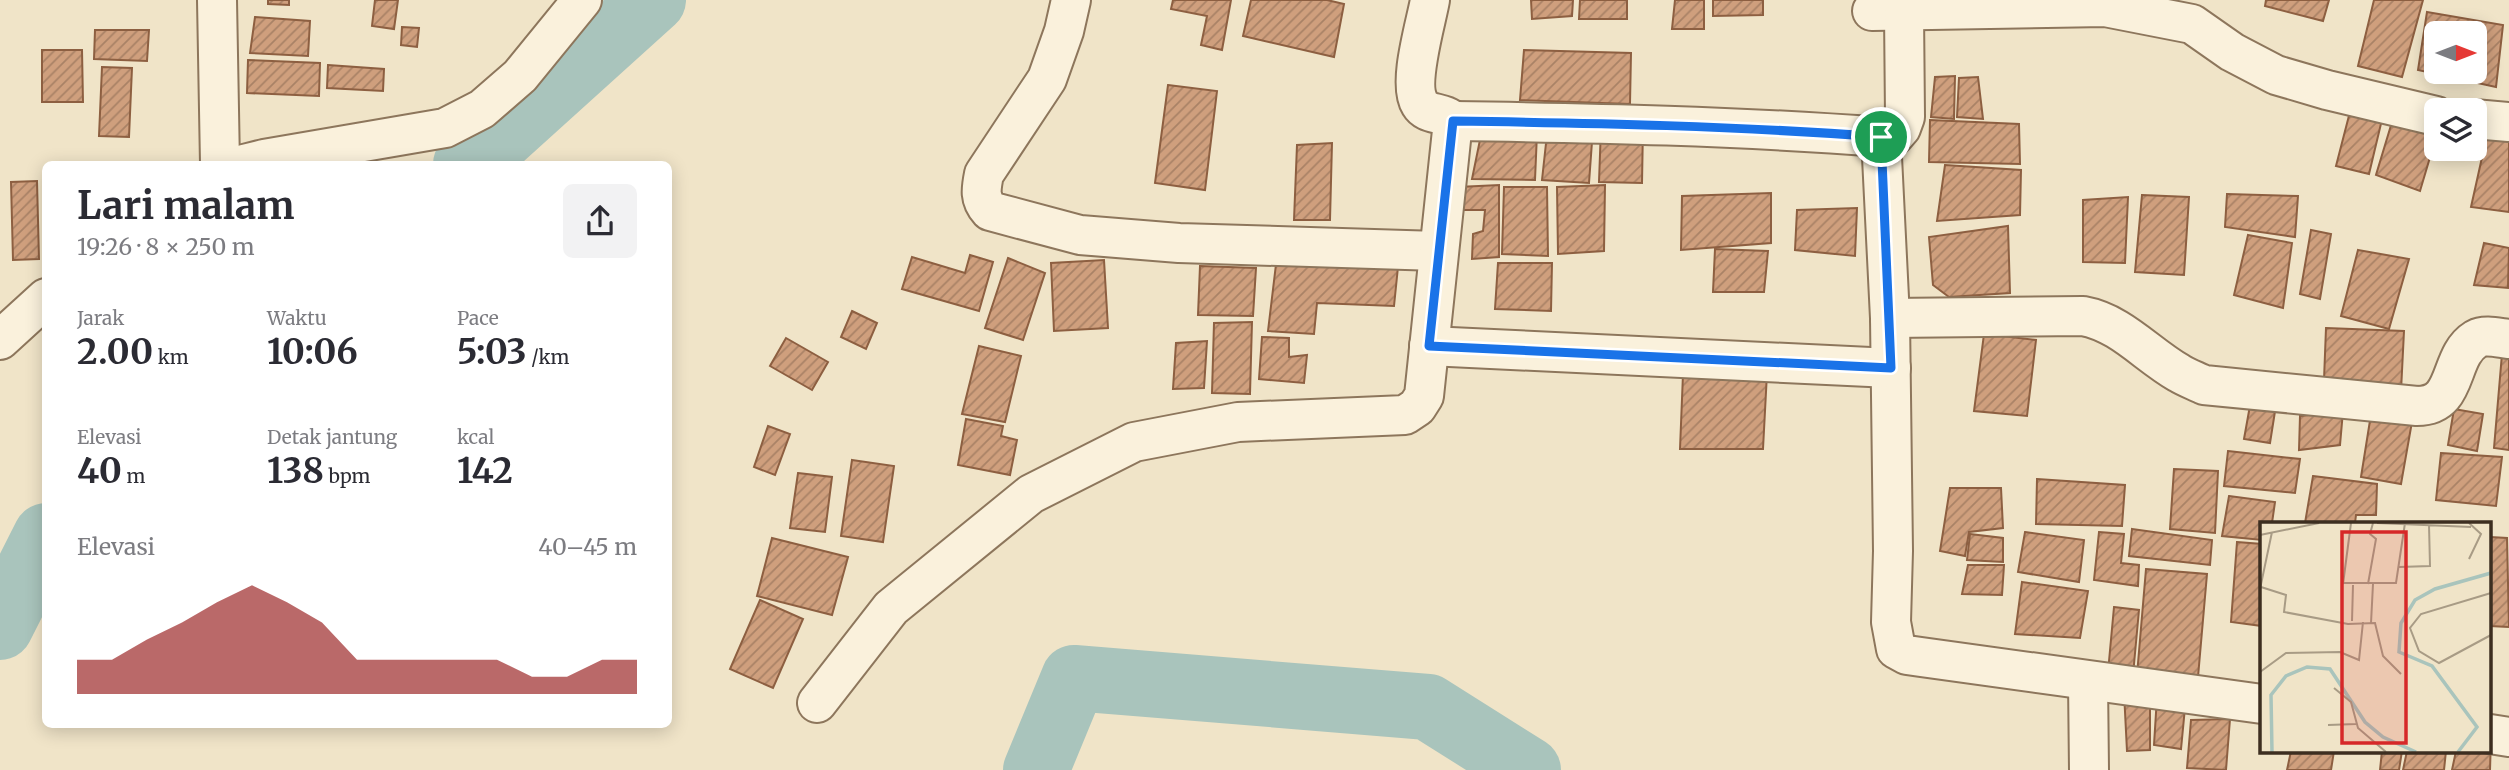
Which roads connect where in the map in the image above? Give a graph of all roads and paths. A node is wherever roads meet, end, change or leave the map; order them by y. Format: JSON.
{"nodes":[{"id":1,"x":217,"y":0,"type":"edge"},
{"id":2,"x":582,"y":0,"type":"edge"},
{"id":3,"x":1071,"y":0,"type":"edge"},
{"id":4,"x":1430,"y":0,"type":"edge"},
{"id":5,"x":2424,"y":113,"type":"edge"},
{"id":6,"x":1453,"y":121,"type":"junction"},
{"id":7,"x":2487,"y":121,"type":"edge"},
{"id":8,"x":2509,"y":122,"type":"edge"},
{"id":9,"x":1881,"y":137,"type":"junction"},
{"id":10,"x":220,"y":161,"type":"edge"},
{"id":11,"x":256,"y":161,"type":"edge"},
{"id":12,"x":1438,"y":251,"type":"junction"},
{"id":13,"x":42,"y":301,"type":"edge"},
{"id":14,"x":0,"y":303,"type":"edge"},
{"id":15,"x":1890,"y":318,"type":"junction"},
{"id":16,"x":2509,"y":339,"type":"edge"},
{"id":17,"x":0,"y":340,"type":"edge"},
{"id":18,"x":1429,"y":346,"type":"junction"},
{"id":19,"x":1891,"y":368,"type":"junction"},
{"id":20,"x":2088,"y":681,"type":"junction"},
{"id":21,"x":817,"y":703,"type":"dead end"},
{"id":22,"x":2260,"y":704,"type":"edge"},
{"id":23,"x":2089,"y":770,"type":"edge"}],
"edges":[{"from":1,"to":10,"type":"street"},
{"from":2,"to":11,"type":"street"},
{"from":3,"to":12,"type":"street"},
{"from":4,"to":6,"type":"street"},
{"from":5,"to":9,"type":"street"},
{"from":6,"to":9,"type":"street"},
{"from":6,"to":12,"type":"street"},
{"from":7,"to":8,"type":"street"},
{"from":9,"to":15,"type":"street"},
{"from":12,"to":18,"type":"street"},
{"from":13,"to":14,"type":"street"},
{"from":13,"to":17,"type":"street"},
{"from":15,"to":16,"type":"street"},
{"from":15,"to":19,"type":"street"},
{"from":18,"to":19,"type":"street"},
{"from":18,"to":21,"type":"street"},
{"from":19,"to":20,"type":"street"},
{"from":20,"to":22,"type":"street"},
{"from":20,"to":23,"type":"street"}]}
